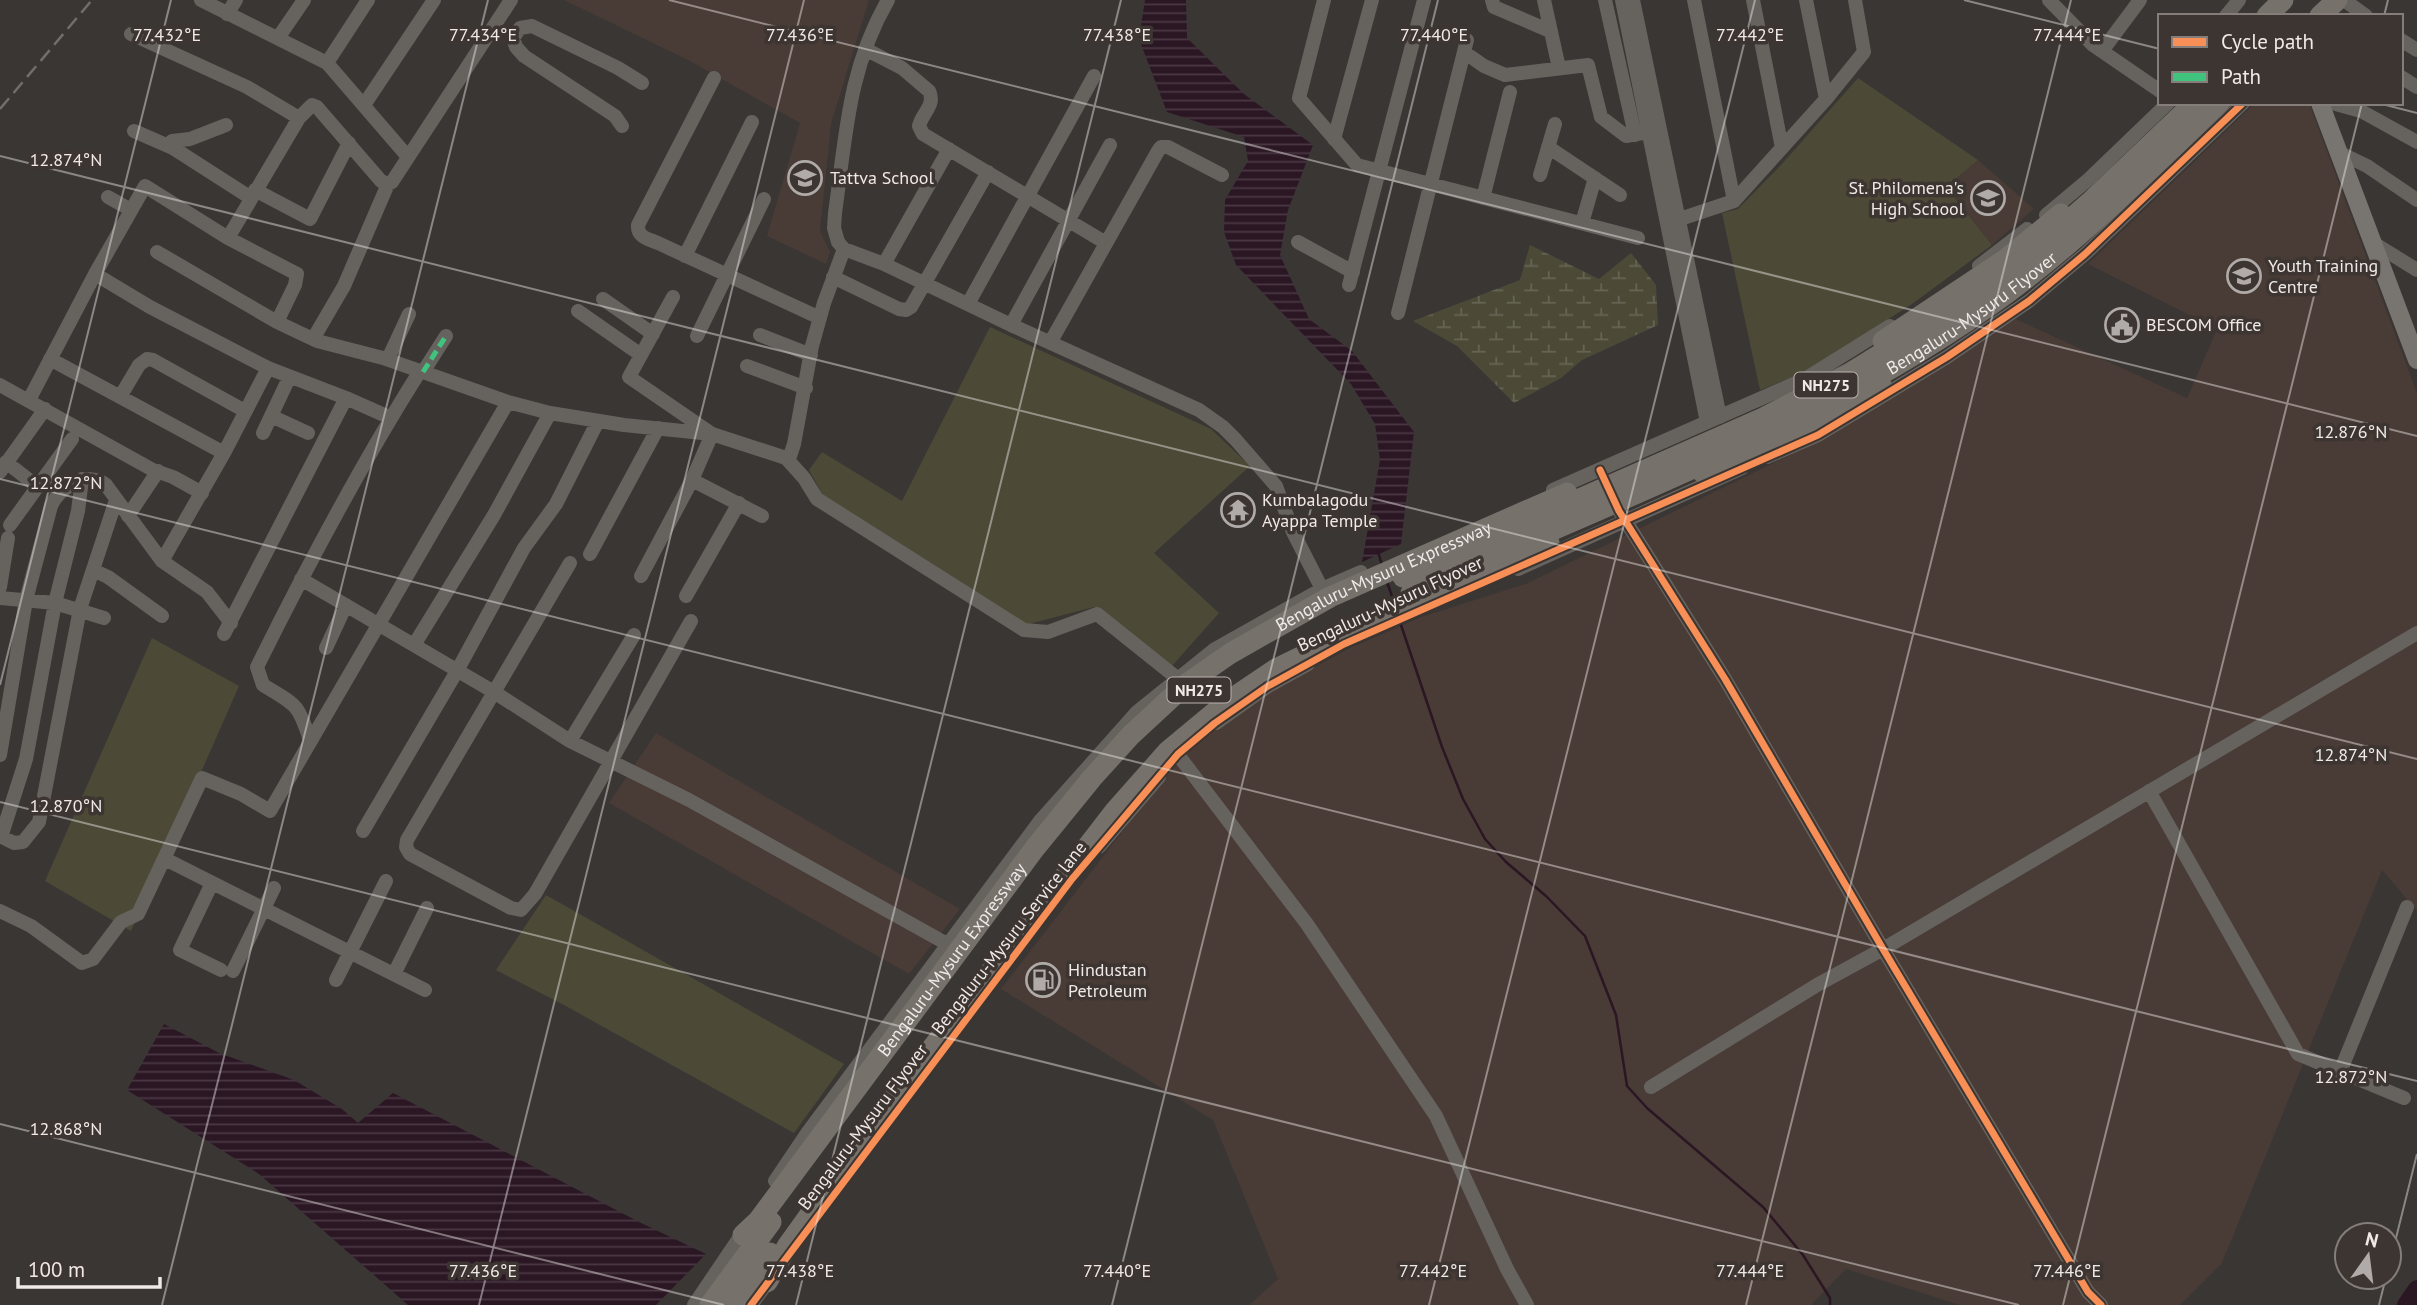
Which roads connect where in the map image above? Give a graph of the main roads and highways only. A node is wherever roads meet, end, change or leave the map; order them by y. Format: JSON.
{"nodes":[{"id":1,"x":2300,"y":0,"type":"edge"},
{"id":2,"x":2325,"y":0,"type":"edge"},
{"id":3,"x":2344,"y":1,"type":"edge"},
{"id":4,"x":2276,"y":10,"type":"edge"},
{"id":5,"x":2311,"y":14,"type":"edge"},
{"id":6,"x":2323,"y":14,"type":"edge"},
{"id":7,"x":2178,"y":105,"type":"edge"},
{"id":8,"x":2192,"y":105,"type":"edge"},
{"id":9,"x":2217,"y":105,"type":"edge"},
{"id":10,"x":2228,"y":105,"type":"edge"},
{"id":11,"x":2321,"y":105,"type":"edge"},
{"id":12,"x":2417,"y":360,"type":"edge"},
{"id":13,"x":1387,"y":570,"type":"junction"},
{"id":14,"x":743,"y":1235,"type":"road end"},
{"id":15,"x":767,"y":1282,"type":"road end"},
{"id":16,"x":710,"y":1305,"type":"edge"},
{"id":17,"x":732,"y":1305,"type":"edge"}],
"edges":[{"from":1,"to":4,"type":"highway"},
{"from":2,"to":5,"type":"highway"},
{"from":3,"to":6,"type":"highway"},
{"from":7,"to":13,"type":"highway","name":"Bengaluru-Mysuru Expressway","number":"NH275"},
{"from":8,"to":13,"type":"highway","name":"Bengaluru-Mysuru Expressway","number":"NH275","bridge":true},
{"from":9,"to":17,"type":"highway","name":"Bengaluru-Mysuru Flyover","number":"NH275","bridge":true},
{"from":10,"to":15,"type":"highway","number":"NH275"},
{"from":11,"to":12,"type":"main road"},
{"from":13,"to":14,"type":"highway","name":"Bengaluru-Mysuru Expressway","number":"NH275"},
{"from":13,"to":16,"type":"highway","name":"Bengaluru-Mysuru Flyover","number":"NH275"}]}
